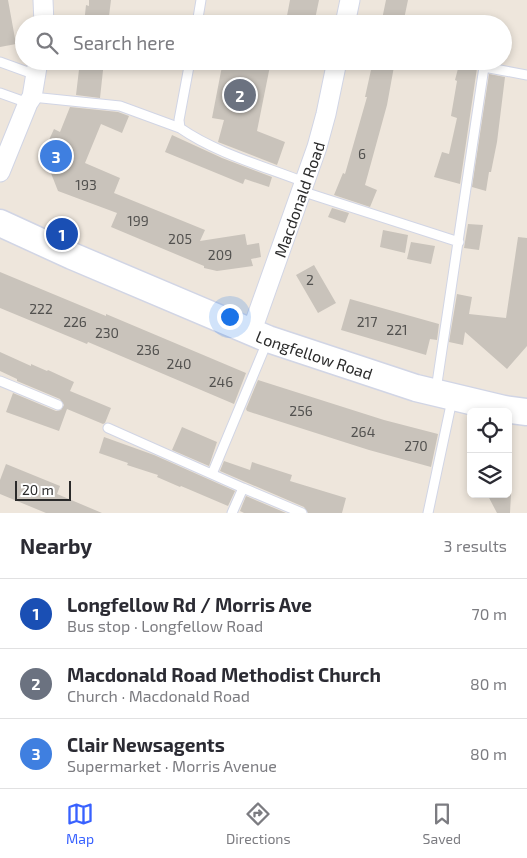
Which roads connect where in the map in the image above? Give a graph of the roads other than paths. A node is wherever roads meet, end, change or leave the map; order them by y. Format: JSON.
{"nodes":[{"id":1,"x":43,"y":0,"type":"edge"},
{"id":2,"x":201,"y":0,"type":"edge"},
{"id":3,"x":350,"y":0,"type":"edge"},
{"id":4,"x":44,"y":15,"type":"edge"},
{"id":5,"x":198,"y":15,"type":"edge"},
{"id":6,"x":347,"y":15,"type":"edge"},
{"id":7,"x":0,"y":62,"type":"edge"},
{"id":8,"x":15,"y":64,"type":"edge"},
{"id":9,"x":37,"y":70,"type":"edge"},
{"id":10,"x":188,"y":70,"type":"edge"},
{"id":11,"x":335,"y":70,"type":"edge"},
{"id":12,"x":483,"y":70,"type":"edge"},
{"id":13,"x":507,"y":70,"type":"edge"},
{"id":14,"x":527,"y":75,"type":"edge"},
{"id":15,"x":0,"y":93,"type":"edge"},
{"id":16,"x":30,"y":100,"type":"junction"},
{"id":17,"x":180,"y":128,"type":"junction"},
{"id":18,"x":5,"y":148,"type":"edge"},
{"id":19,"x":0,"y":172,"type":"edge"},
{"id":20,"x":302,"y":186,"type":"junction"},
{"id":21,"x":0,"y":223,"type":"edge"},
{"id":22,"x":459,"y":242,"type":"junction"},
{"id":23,"x":260,"y":336,"type":"junction"},
{"id":24,"x":0,"y":381,"type":"edge"},
{"id":25,"x":444,"y":395,"type":"junction"},
{"id":26,"x":58,"y":405,"type":"dead end"},
{"id":27,"x":527,"y":412,"type":"edge"},
{"id":28,"x":108,"y":428,"type":"dead end"},
{"id":29,"x":212,"y":474,"type":"junction"},
{"id":30,"x":243,"y":488,"type":"junction"},
{"id":31,"x":232,"y":513,"type":"edge"},
{"id":32,"x":302,"y":513,"type":"edge"},
{"id":33,"x":428,"y":513,"type":"edge"}],
"edges":[{"from":1,"to":4,"type":"street"},
{"from":2,"to":5,"type":"lane"},
{"from":3,"to":6,"type":"street"},
{"from":7,"to":8,"type":"lane"},
{"from":9,"to":16,"type":"street"},
{"from":10,"to":17,"type":"lane"},
{"from":11,"to":20,"type":"street","name":"Macdonald Road"},
{"from":12,"to":22,"type":"lane"},
{"from":13,"to":14,"type":"lane"},
{"from":15,"to":16,"type":"lane"},
{"from":16,"to":17,"type":"lane"},
{"from":16,"to":18,"type":"street"},
{"from":17,"to":20,"type":"lane"},
{"from":18,"to":19,"type":"street"},
{"from":20,"to":22,"type":"lane"},
{"from":20,"to":23,"type":"street","name":"Macdonald Road"},
{"from":21,"to":23,"type":"street","name":"Longfellow Road"},
{"from":22,"to":25,"type":"lane"},
{"from":23,"to":25,"type":"street","name":"Longfellow Road"},
{"from":23,"to":29,"type":"lane"},
{"from":24,"to":26,"type":"lane"},
{"from":25,"to":27,"type":"street","name":"Longfellow Road"},
{"from":25,"to":33,"type":"lane"},
{"from":28,"to":29,"type":"lane"},
{"from":29,"to":30,"type":"lane"},
{"from":30,"to":31,"type":"lane"},
{"from":30,"to":32,"type":"lane"}]}
